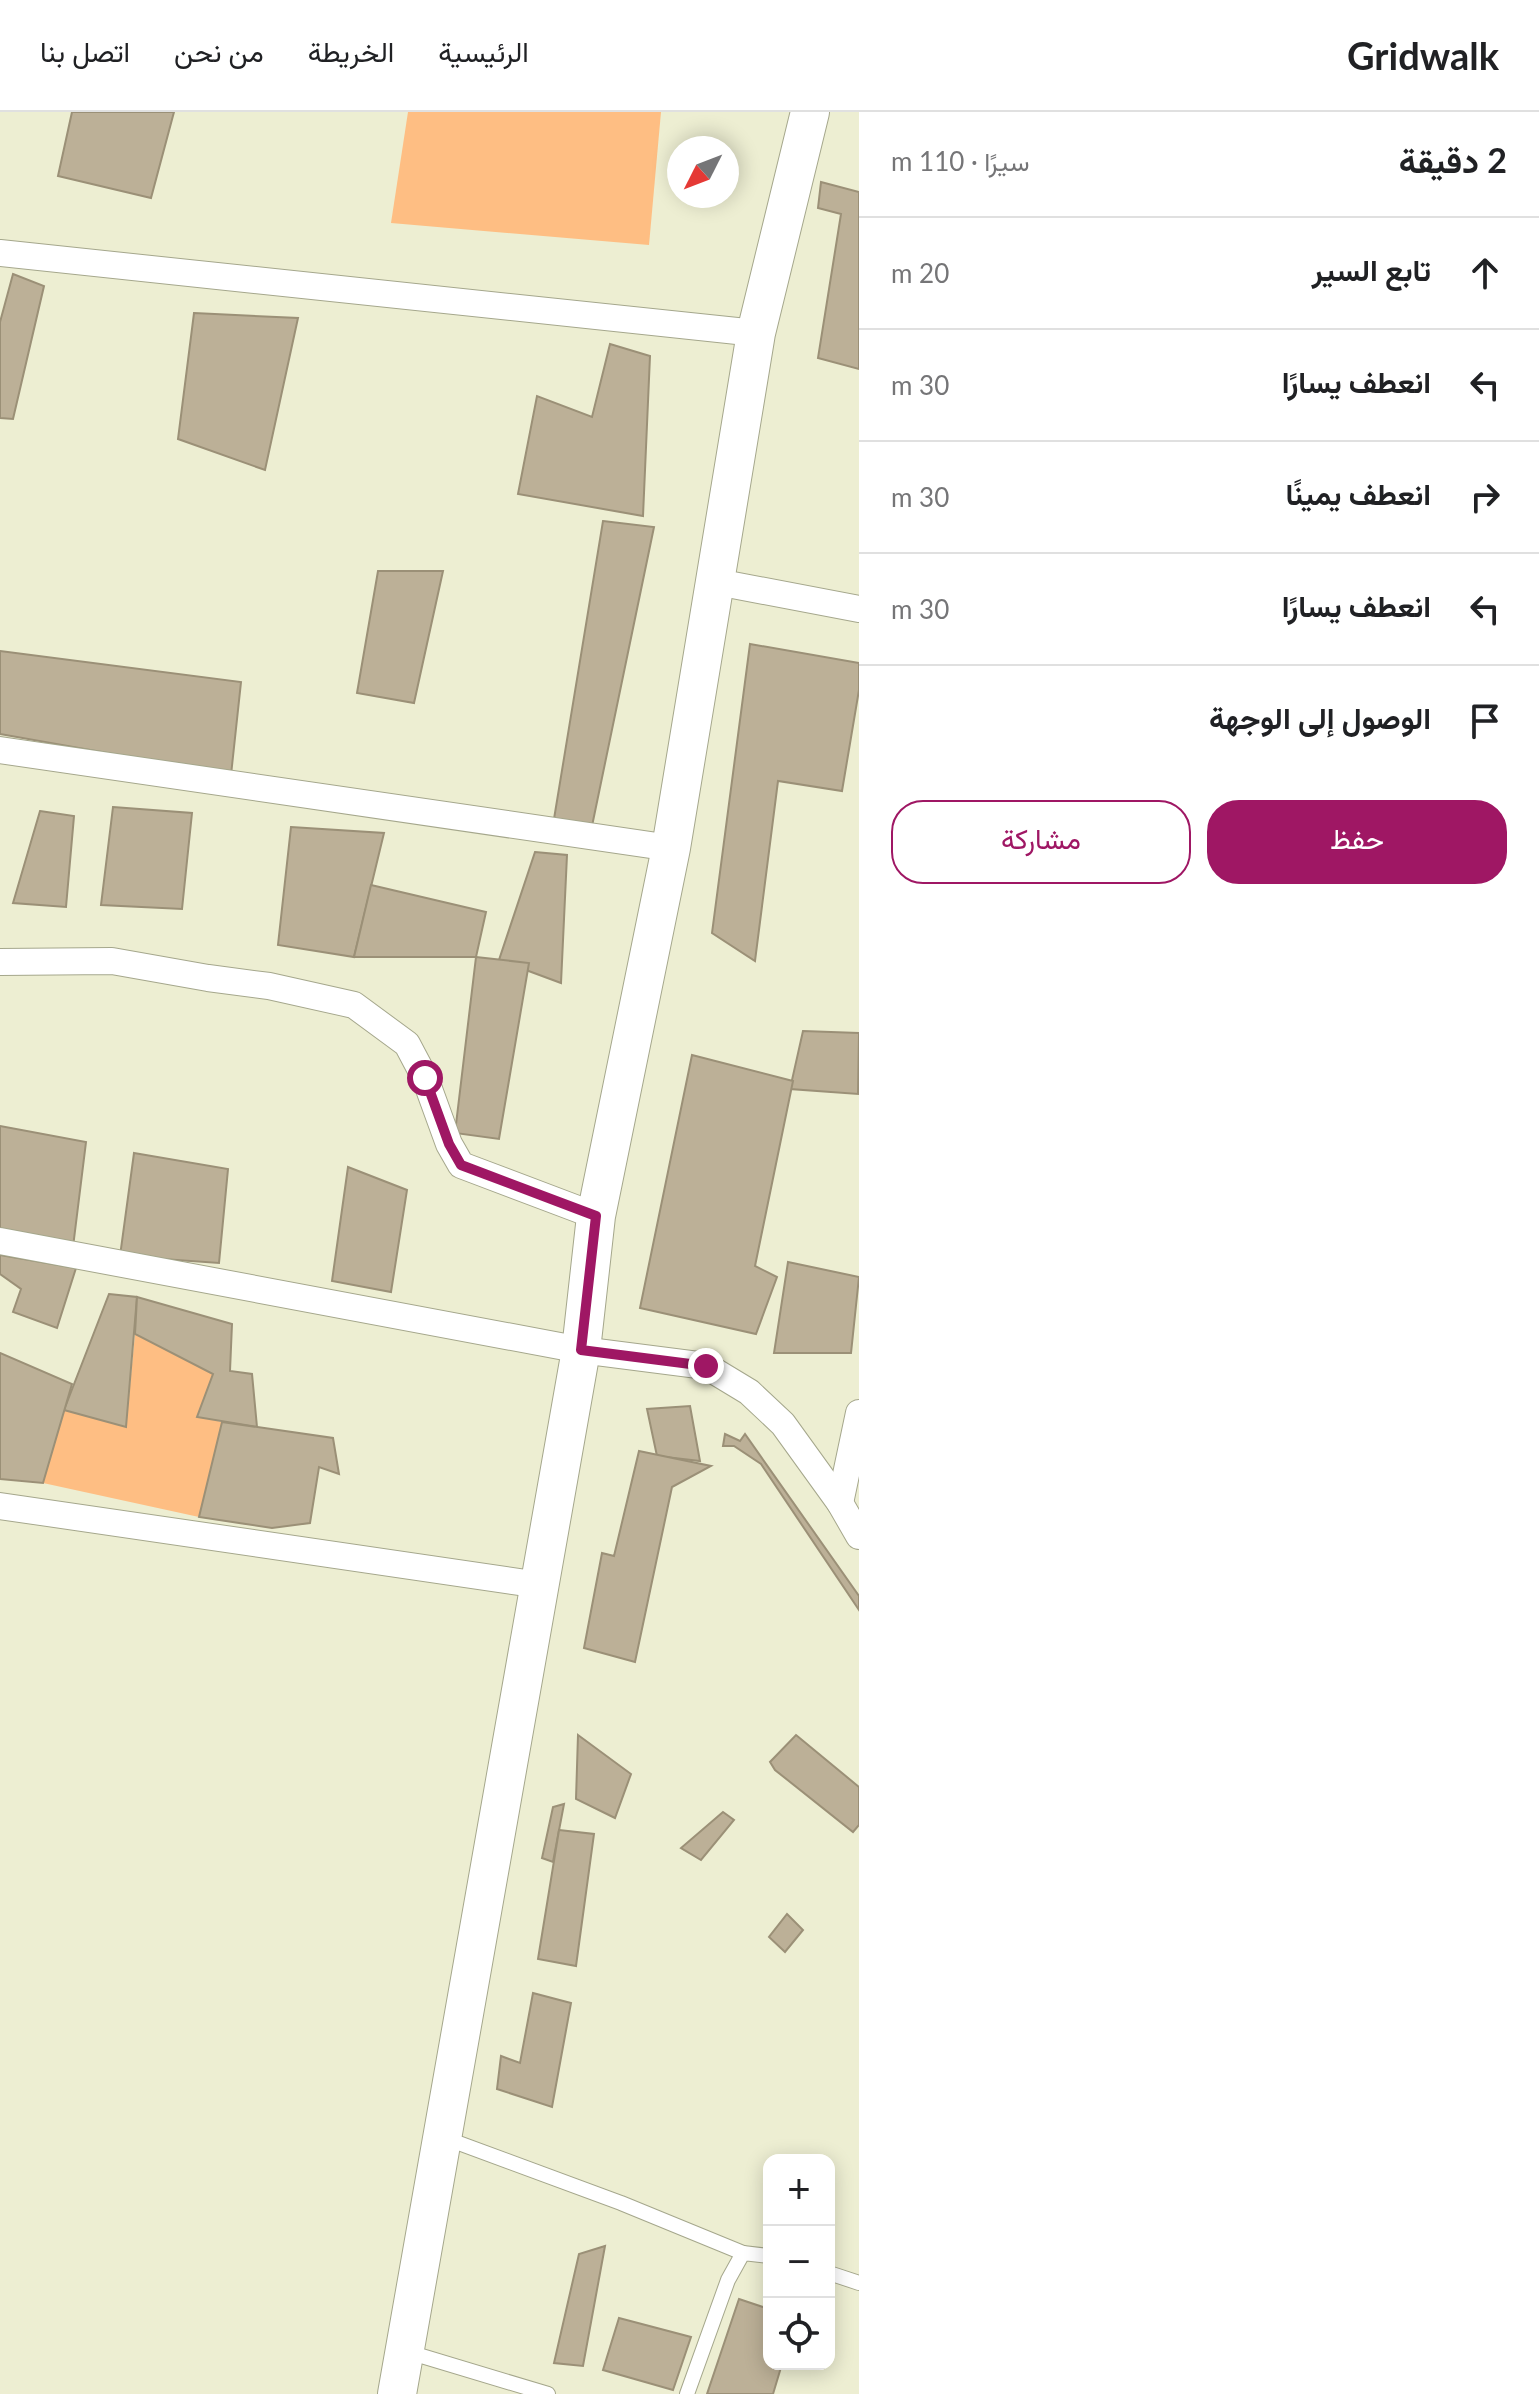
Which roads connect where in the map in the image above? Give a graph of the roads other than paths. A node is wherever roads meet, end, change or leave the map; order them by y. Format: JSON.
{"nodes":[{"id":1,"x":810,"y":112,"type":"edge"},
{"id":2,"x":0,"y":253,"type":"edge"},
{"id":3,"x":756,"y":333,"type":"junction"},
{"id":4,"x":717,"y":582,"type":"junction"},
{"id":5,"x":859,"y":609,"type":"edge"},
{"id":6,"x":0,"y":750,"type":"edge"},
{"id":7,"x":671,"y":848,"type":"junction"},
{"id":8,"x":0,"y":962,"type":"edge"},
{"id":9,"x":596,"y":1216,"type":"junction"},
{"id":10,"x":0,"y":1241,"type":"edge"},
{"id":11,"x":581,"y":1350,"type":"junction"},
{"id":12,"x":859,"y":1413,"type":"edge"},
{"id":13,"x":840,"y":1503,"type":"junction"},
{"id":14,"x":0,"y":1506,"type":"edge"},
{"id":15,"x":859,"y":1536,"type":"edge"},
{"id":16,"x":540,"y":1585,"type":"junction"},
{"id":17,"x":443,"y":2137,"type":"junction"},
{"id":18,"x":743,"y":2253,"type":"junction"},
{"id":19,"x":763,"y":2255,"type":"edge"},
{"id":20,"x":835,"y":2275,"type":"edge"},
{"id":21,"x":859,"y":2283,"type":"edge"},
{"id":22,"x":405,"y":2351,"type":"junction"},
{"id":23,"x":397,"y":2394,"type":"edge"},
{"id":24,"x":548,"y":2394,"type":"edge"},
{"id":25,"x":687,"y":2394,"type":"edge"}],
"edges":[{"from":1,"to":3,"type":"main road"},
{"from":2,"to":3,"type":"street"},
{"from":3,"to":4,"type":"main road"},
{"from":4,"to":5,"type":"street"},
{"from":4,"to":7,"type":"main road"},
{"from":6,"to":7,"type":"street"},
{"from":7,"to":9,"type":"main road"},
{"from":8,"to":9,"type":"street"},
{"from":9,"to":11,"type":"main road"},
{"from":10,"to":11,"type":"street"},
{"from":11,"to":13,"type":"street"},
{"from":11,"to":16,"type":"main road"},
{"from":12,"to":13,"type":"street"},
{"from":13,"to":15,"type":"street"},
{"from":14,"to":16,"type":"street"},
{"from":16,"to":17,"type":"main road"},
{"from":17,"to":18,"type":"lane"},
{"from":17,"to":22,"type":"main road"},
{"from":18,"to":19,"type":"lane"},
{"from":18,"to":25,"type":"lane"},
{"from":20,"to":21,"type":"lane"},
{"from":22,"to":23,"type":"main road"},
{"from":22,"to":24,"type":"lane"}]}
